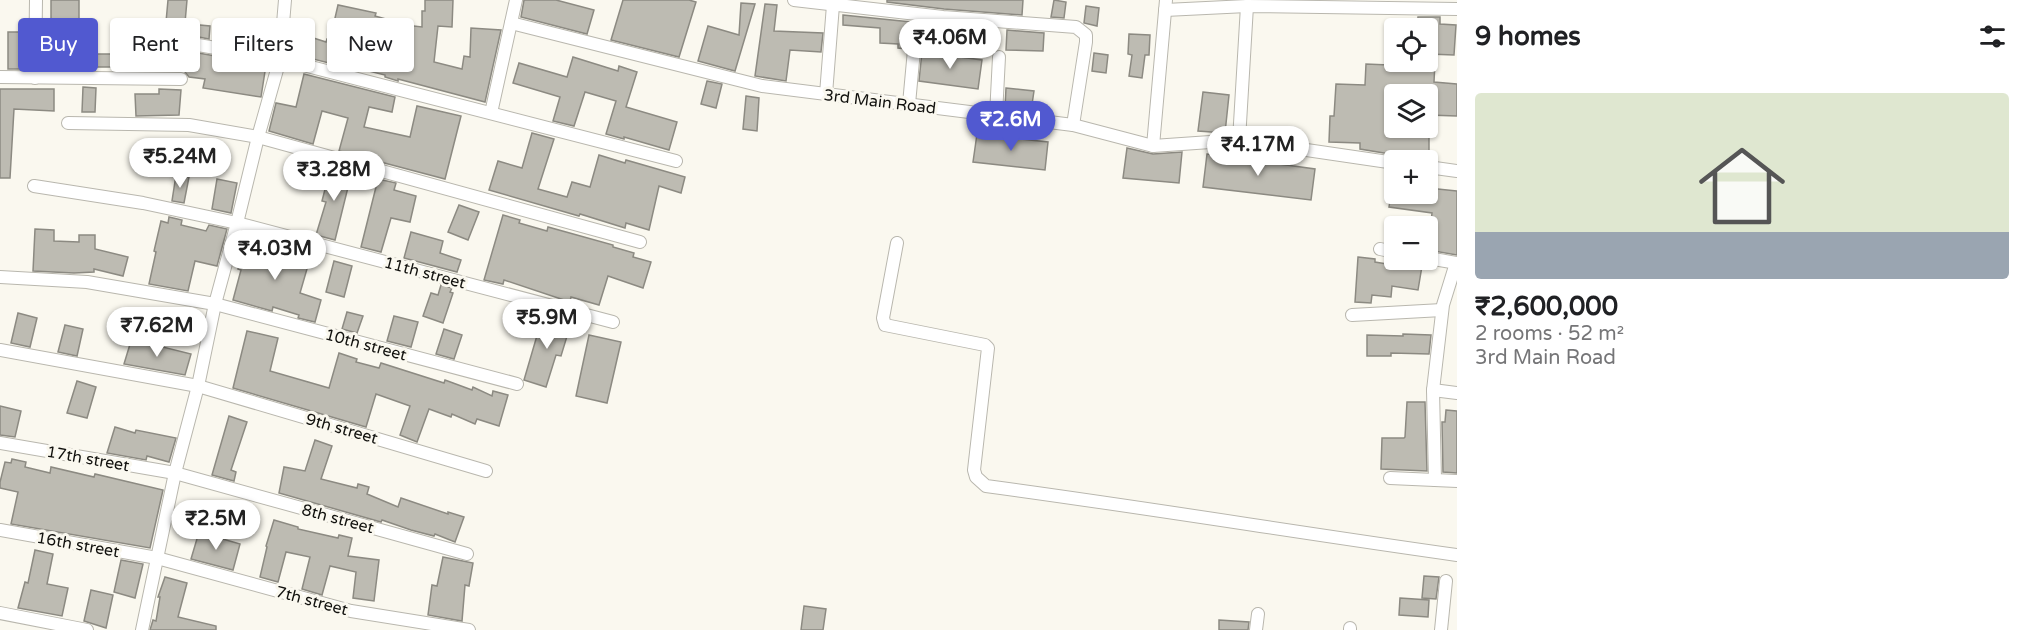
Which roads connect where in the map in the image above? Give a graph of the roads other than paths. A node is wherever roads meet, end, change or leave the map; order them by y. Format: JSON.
{"nodes":[{"id":1,"x":36,"y":0,"type":"edge"},
{"id":2,"x":285,"y":0,"type":"edge"},
{"id":3,"x":516,"y":0,"type":"edge"},
{"id":4,"x":794,"y":0,"type":"edge"},
{"id":5,"x":833,"y":5,"type":"junction"},
{"id":6,"x":1165,"y":5,"type":"edge"},
{"id":7,"x":1247,"y":6,"type":"junction"},
{"id":8,"x":1457,"y":9,"type":"edge"},
{"id":9,"x":283,"y":18,"type":"edge"},
{"id":10,"x":511,"y":23,"type":"junction"},
{"id":11,"x":914,"y":50,"type":"dead end"},
{"id":12,"x":999,"y":57,"type":"dead end"},
{"id":13,"x":315,"y":68,"type":"edge"},
{"id":14,"x":276,"y":72,"type":"edge"},
{"id":15,"x":0,"y":77,"type":"edge"},
{"id":16,"x":35,"y":78,"type":"junction"},
{"id":17,"x":181,"y":79,"type":"dead end"},
{"id":18,"x":826,"y":94,"type":"junction"},
{"id":19,"x":909,"y":104,"type":"junction"},
{"id":20,"x":491,"y":114,"type":"junction"},
{"id":21,"x":996,"y":115,"type":"junction"},
{"id":22,"x":68,"y":123,"type":"dead end"},
{"id":23,"x":1073,"y":125,"type":"junction"},
{"id":24,"x":258,"y":137,"type":"junction"},
{"id":25,"x":1239,"y":140,"type":"junction"},
{"id":26,"x":1153,"y":146,"type":"junction"},
{"id":27,"x":1384,"y":160,"type":"edge"},
{"id":28,"x":676,"y":161,"type":"dead end"},
{"id":29,"x":1438,"y":168,"type":"edge"},
{"id":30,"x":1457,"y":171,"type":"edge"},
{"id":31,"x":34,"y":186,"type":"dead end"},
{"id":32,"x":237,"y":223,"type":"junction"},
{"id":33,"x":640,"y":242,"type":"dead end"},
{"id":34,"x":897,"y":243,"type":"dead end"},
{"id":35,"x":1380,"y":249,"type":"dead end"},
{"id":36,"x":1384,"y":250,"type":"edge"},
{"id":37,"x":1438,"y":260,"type":"edge"},
{"id":38,"x":1456,"y":263,"type":"edge"},
{"id":39,"x":0,"y":278,"type":"edge"},
{"id":40,"x":214,"y":304,"type":"junction"},
{"id":41,"x":1442,"y":310,"type":"junction"},
{"id":42,"x":1352,"y":315,"type":"dead end"},
{"id":43,"x":613,"y":322,"type":"dead end"},
{"id":44,"x":0,"y":350,"type":"edge"},
{"id":45,"x":518,"y":384,"type":"dead end"},
{"id":46,"x":198,"y":386,"type":"junction"},
{"id":47,"x":1433,"y":390,"type":"junction"},
{"id":48,"x":1457,"y":393,"type":"edge"},
{"id":49,"x":0,"y":443,"type":"edge"},
{"id":50,"x":486,"y":471,"type":"dead end"},
{"id":51,"x":175,"y":473,"type":"junction"},
{"id":52,"x":1390,"y":478,"type":"dead end"},
{"id":53,"x":1435,"y":480,"type":"junction"},
{"id":54,"x":1457,"y":480,"type":"edge"},
{"id":55,"x":0,"y":530,"type":"edge"},
{"id":56,"x":467,"y":554,"type":"dead end"},
{"id":57,"x":1457,"y":555,"type":"edge"},
{"id":58,"x":157,"y":558,"type":"junction"},
{"id":59,"x":1446,"y":581,"type":"dead end"},
{"id":60,"x":0,"y":614,"type":"edge"},
{"id":61,"x":1258,"y":614,"type":"dead end"},
{"id":62,"x":87,"y":630,"type":"edge"},
{"id":63,"x":142,"y":630,"type":"edge"},
{"id":64,"x":469,"y":630,"type":"edge"},
{"id":65,"x":1256,"y":630,"type":"edge"},
{"id":66,"x":1441,"y":630,"type":"edge"}],
"edges":[{"from":1,"to":16,"type":"street"},
{"from":2,"to":9,"type":"street"},
{"from":3,"to":10,"type":"street"},
{"from":4,"to":5,"type":"street"},
{"from":5,"to":18,"type":"street"},
{"from":5,"to":23,"type":"street"},
{"from":6,"to":7,"type":"street"},
{"from":6,"to":26,"type":"street"},
{"from":7,"to":8,"type":"street"},
{"from":7,"to":25,"type":"street"},
{"from":10,"to":18,"type":"street","name":"3rd Main Road"},
{"from":10,"to":20,"type":"street"},
{"from":11,"to":19,"type":"street"},
{"from":12,"to":21,"type":"street"},
{"from":13,"to":20,"type":"street"},
{"from":14,"to":24,"type":"street"},
{"from":15,"to":16,"type":"street"},
{"from":16,"to":17,"type":"street"},
{"from":18,"to":19,"type":"street","name":"3rd Main Road"},
{"from":19,"to":21,"type":"street","name":"3rd Main Road"},
{"from":20,"to":28,"type":"street"},
{"from":21,"to":23,"type":"street","name":"3rd Main Road"},
{"from":22,"to":24,"type":"street"},
{"from":23,"to":26,"type":"street","name":"3rd Main Road"},
{"from":24,"to":32,"type":"street"},
{"from":24,"to":33,"type":"street"},
{"from":25,"to":26,"type":"street","name":"3rd Main Road"},
{"from":25,"to":27,"type":"street","name":"3rd Main Road"},
{"from":29,"to":30,"type":"street"},
{"from":31,"to":32,"type":"street","name":"11th street"},
{"from":32,"to":40,"type":"street"},
{"from":32,"to":43,"type":"street","name":"11th street"},
{"from":34,"to":57,"type":"street"},
{"from":35,"to":36,"type":"street"},
{"from":37,"to":38,"type":"street"},
{"from":38,"to":41,"type":"street"},
{"from":39,"to":40,"type":"street","name":"10th street"},
{"from":40,"to":45,"type":"street","name":"10th street"},
{"from":40,"to":46,"type":"street"},
{"from":41,"to":42,"type":"street"},
{"from":41,"to":47,"type":"street"},
{"from":44,"to":46,"type":"street","name":"9th street"},
{"from":46,"to":50,"type":"street","name":"9th street"},
{"from":46,"to":51,"type":"street"},
{"from":47,"to":48,"type":"street"},
{"from":47,"to":53,"type":"street"},
{"from":49,"to":51,"type":"street","name":"17th street"},
{"from":51,"to":56,"type":"street","name":"8th street"},
{"from":51,"to":58,"type":"street"},
{"from":52,"to":53,"type":"street"},
{"from":53,"to":54,"type":"street"},
{"from":55,"to":58,"type":"street","name":"16th street"},
{"from":58,"to":63,"type":"street"},
{"from":58,"to":64,"type":"street","name":"7th street"},
{"from":59,"to":66,"type":"street"},
{"from":60,"to":62,"type":"street"},
{"from":61,"to":65,"type":"street"}]}
